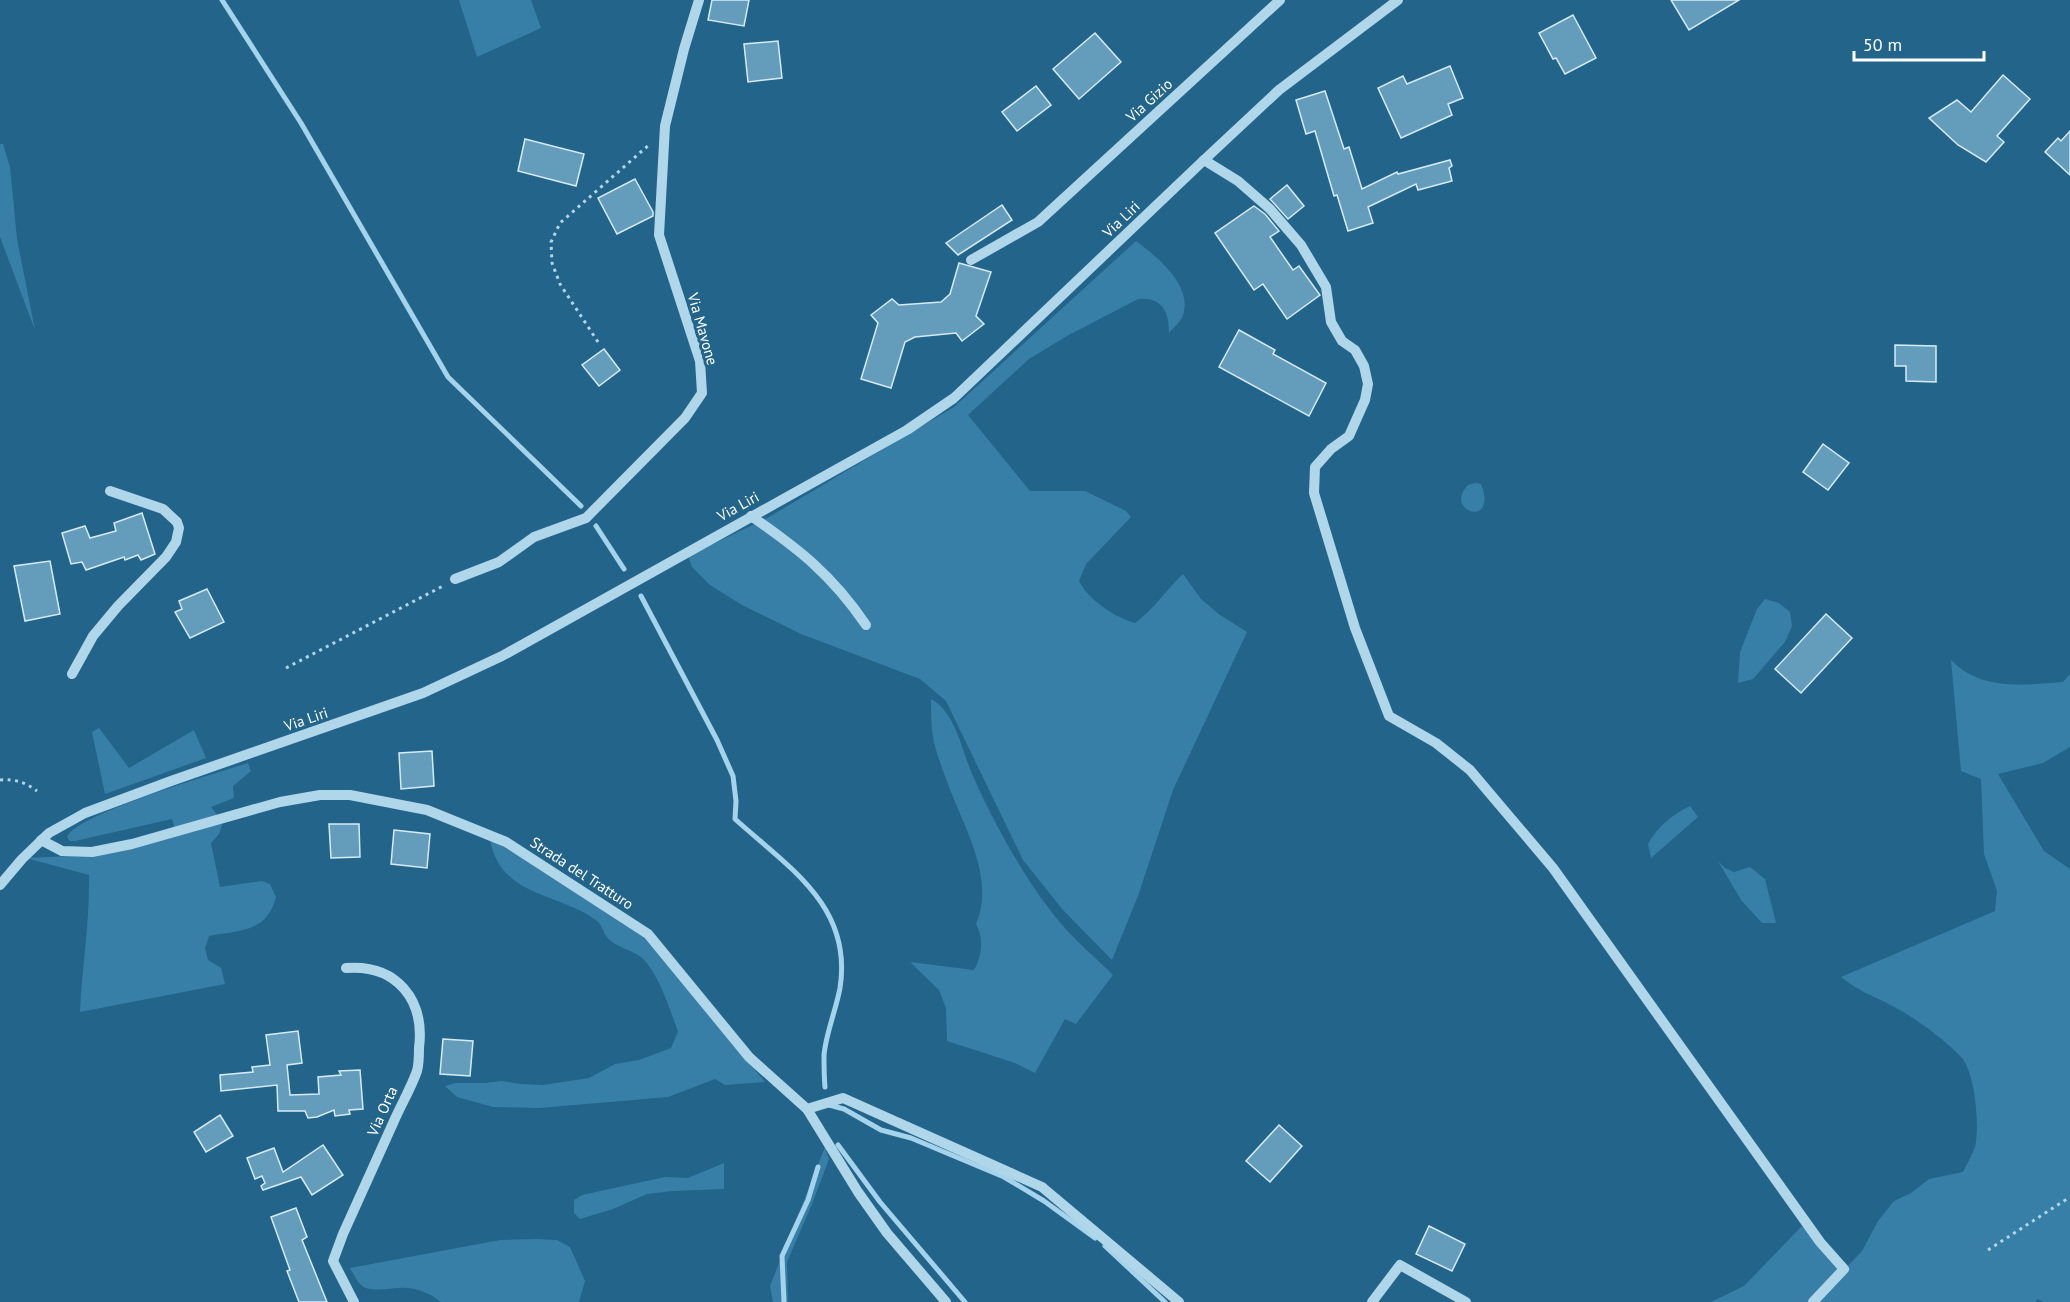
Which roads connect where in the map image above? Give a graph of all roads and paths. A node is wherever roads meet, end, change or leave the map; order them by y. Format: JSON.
{"nodes":[{"id":1,"x":699,"y":0,"type":"edge"},
{"id":2,"x":1280,"y":0,"type":"edge"},
{"id":3,"x":1398,"y":0,"type":"edge"},
{"id":4,"x":665,"y":130,"type":"junction"},
{"id":5,"x":1204,"y":160,"type":"junction"},
{"id":6,"x":971,"y":260,"type":"dead end"},
{"id":7,"x":598,"y":342,"type":"dead end"},
{"id":8,"x":110,"y":491,"type":"dead end"},
{"id":9,"x":751,"y":516,"type":"junction"},
{"id":10,"x":455,"y":579,"type":"joint"},
{"id":11,"x":866,"y":625,"type":"dead end"},
{"id":12,"x":286,"y":668,"type":"dead end"},
{"id":13,"x":72,"y":674,"type":"dead end"},
{"id":14,"x":0,"y":780,"type":"edge"},
{"id":15,"x":37,"y":791,"type":"dead end"},
{"id":16,"x":41,"y":840,"type":"junction"},
{"id":17,"x":0,"y":885,"type":"edge"},
{"id":18,"x":346,"y":968,"type":"dead end"},
{"id":19,"x":807,"y":1109,"type":"junction"},
{"id":20,"x":2070,"y":1197,"type":"edge"},
{"id":21,"x":1988,"y":1250,"type":"dead end"},
{"id":22,"x":354,"y":1302,"type":"edge"},
{"id":23,"x":946,"y":1302,"type":"edge"},
{"id":24,"x":1179,"y":1302,"type":"edge"},
{"id":25,"x":1372,"y":1302,"type":"edge"},
{"id":26,"x":1466,"y":1302,"type":"edge"},
{"id":27,"x":1813,"y":1302,"type":"edge"}],
"edges":[{"from":1,"to":4,"type":"street","name":"Via Mavone"},
{"from":2,"to":6,"type":"street","name":"Via Gizio"},
{"from":3,"to":5,"type":"street","name":"Via Liri"},
{"from":4,"to":7,"type":"path"},
{"from":4,"to":10,"type":"street","name":"Via Mavone"},
{"from":5,"to":9,"type":"street","name":"Via Liri"},
{"from":5,"to":27,"type":"street"},
{"from":8,"to":13,"type":"street"},
{"from":9,"to":11,"type":"street"},
{"from":9,"to":16,"type":"street","name":"Via Liri"},
{"from":10,"to":12,"type":"path"},
{"from":14,"to":15,"type":"path"},
{"from":16,"to":17,"type":"street","name":"Via Liri"},
{"from":16,"to":19,"type":"street","name":"Strada del Tratturo"},
{"from":18,"to":22,"type":"street","name":"Via Orta"},
{"from":19,"to":23,"type":"street","name":"Strada del Tratturo"},
{"from":19,"to":24,"type":"street"},
{"from":20,"to":21,"type":"path"},
{"from":25,"to":26,"type":"street"}]}
